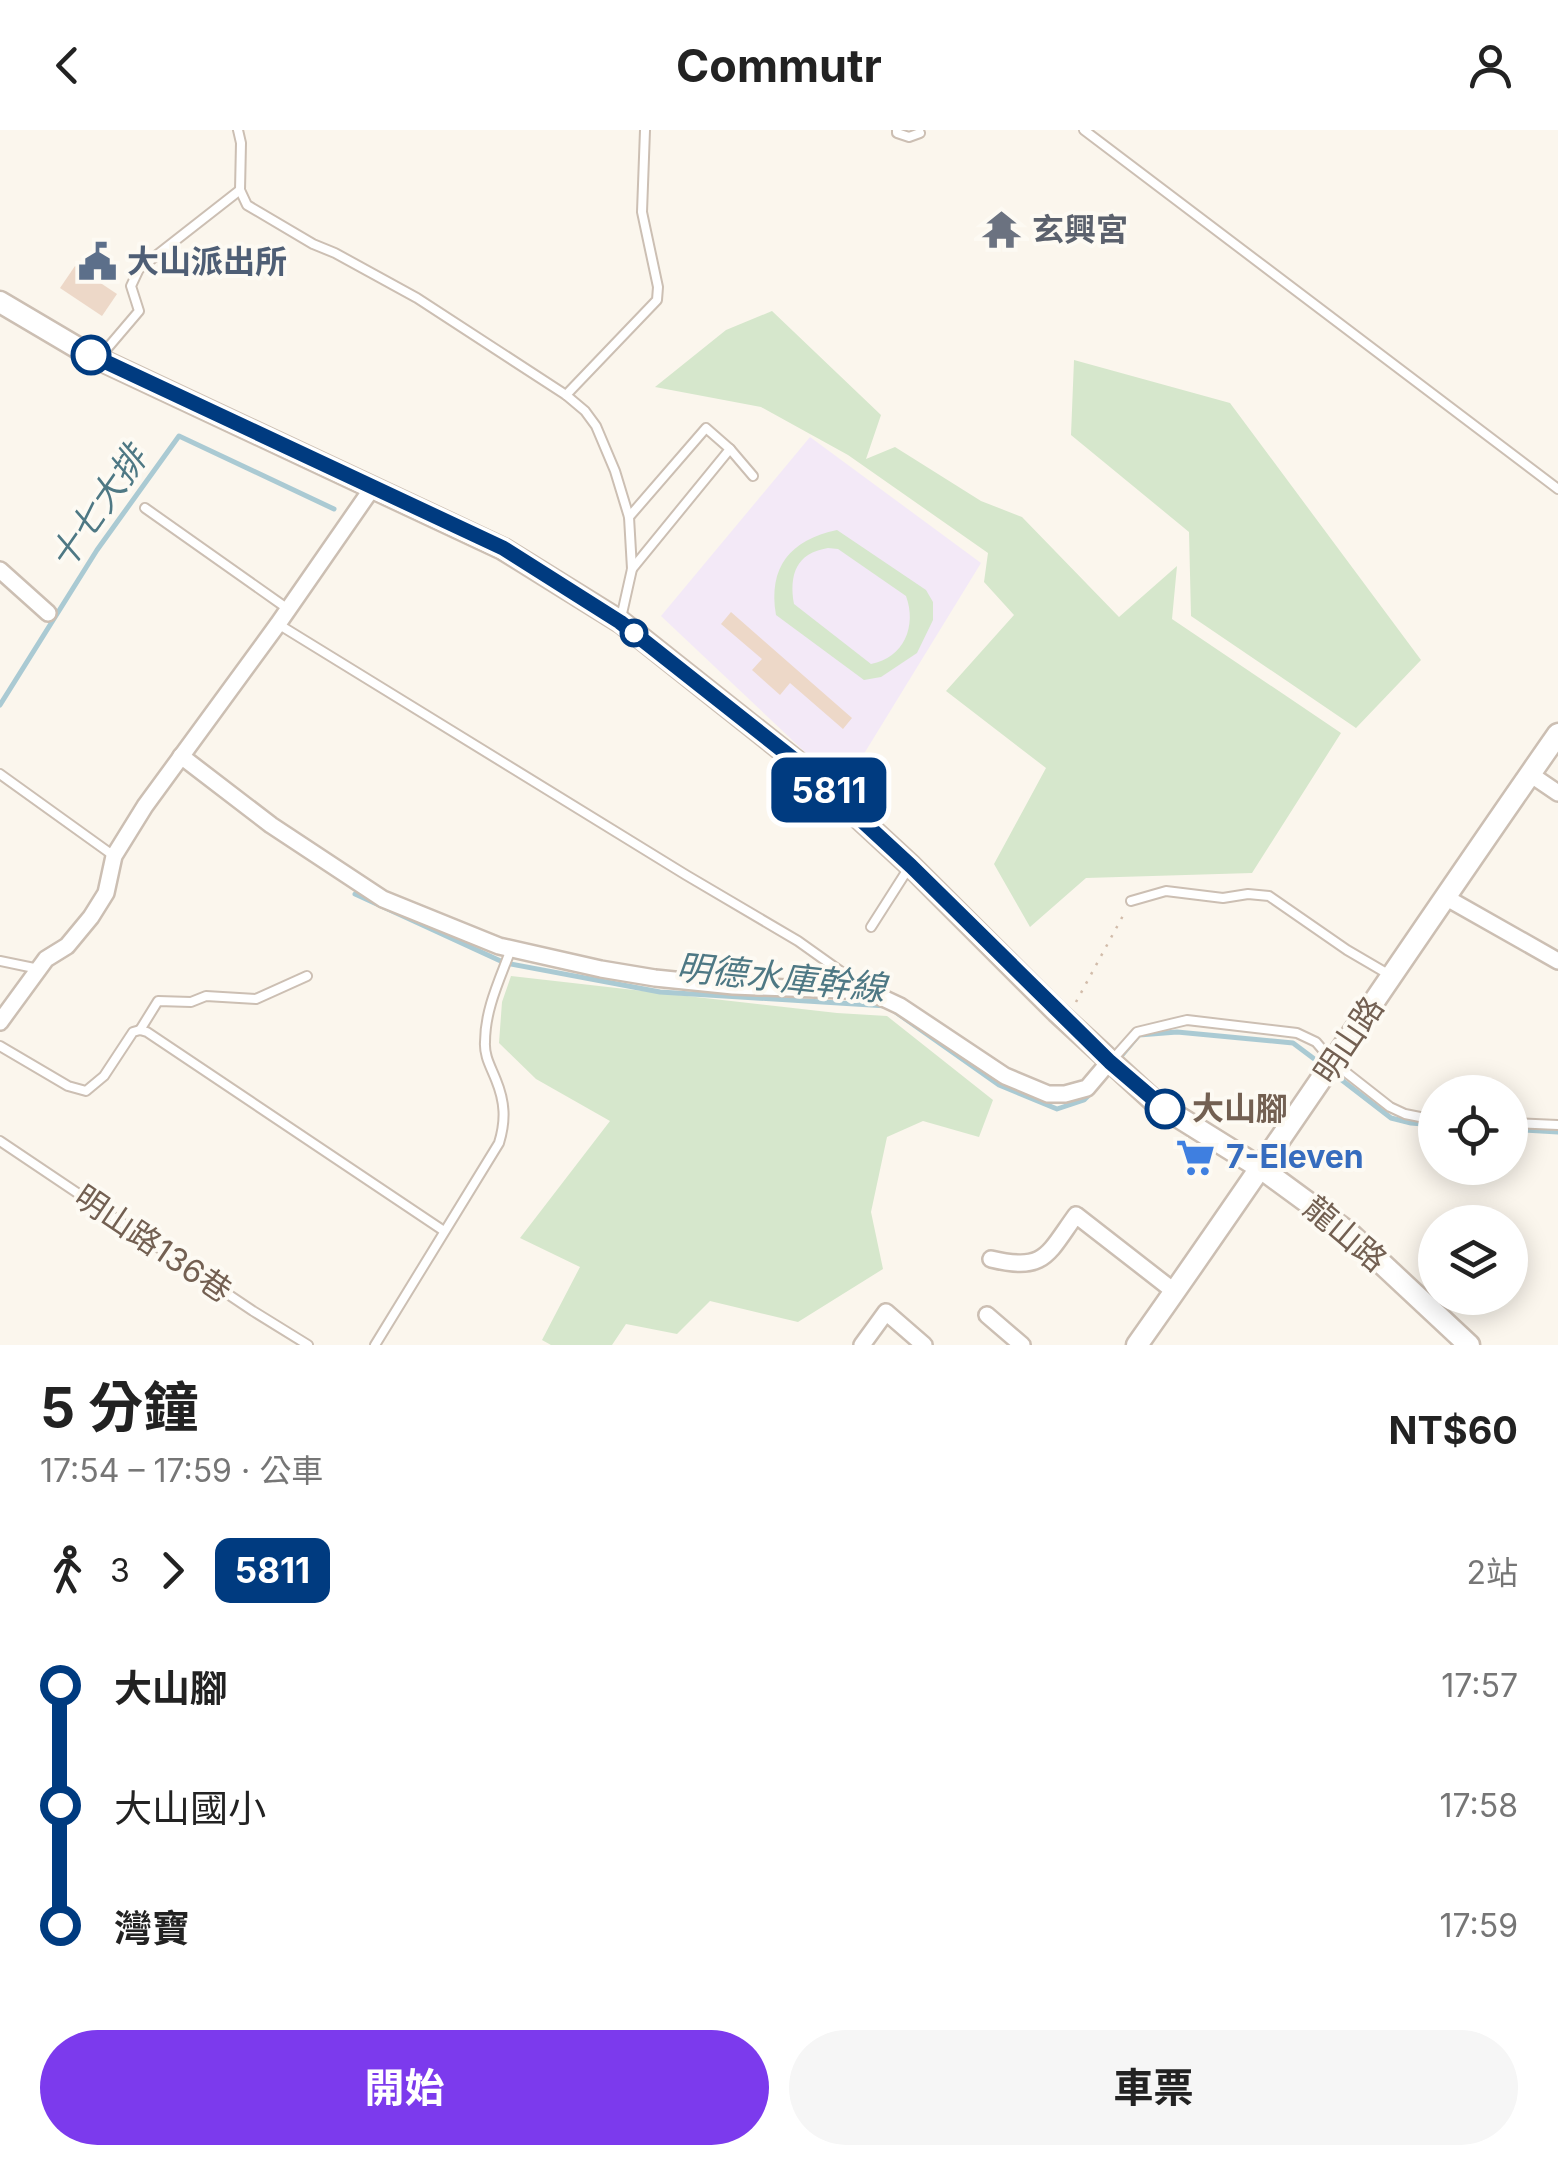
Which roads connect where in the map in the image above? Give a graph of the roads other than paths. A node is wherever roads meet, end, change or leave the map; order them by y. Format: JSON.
{"nodes":[{"id":1,"x":238,"y":130,"type":"edge"},
{"id":2,"x":647,"y":130,"type":"edge"},
{"id":3,"x":897,"y":130,"type":"edge"},
{"id":4,"x":1084,"y":130,"type":"edge"},
{"id":5,"x":920,"y":132,"type":"dead end"},
{"id":6,"x":240,"y":190,"type":"junction"},
{"id":7,"x":0,"y":302,"type":"edge"},
{"id":8,"x":98,"y":359,"type":"junction"},
{"id":9,"x":566,"y":395,"type":"junction"},
{"id":10,"x":730,"y":448,"type":"junction"},
{"id":11,"x":753,"y":476,"type":"dead end"},
{"id":12,"x":372,"y":487,"type":"junction"},
{"id":13,"x":1558,"y":489,"type":"edge"},
{"id":14,"x":144,"y":508,"type":"dead end"},
{"id":15,"x":630,"y":517,"type":"junction"},
{"id":16,"x":632,"y":568,"type":"junction"},
{"id":17,"x":0,"y":570,"type":"edge"},
{"id":18,"x":288,"y":609,"type":"junction"},
{"id":19,"x":48,"y":613,"type":"dead end"},
{"id":20,"x":620,"y":622,"type":"junction"},
{"id":21,"x":278,"y":624,"type":"junction"},
{"id":22,"x":1558,"y":734,"type":"edge"},
{"id":23,"x":181,"y":756,"type":"junction"},
{"id":24,"x":0,"y":774,"type":"edge"},
{"id":25,"x":1530,"y":774,"type":"junction"},
{"id":26,"x":1558,"y":793,"type":"edge"},
{"id":27,"x":114,"y":856,"type":"junction"},
{"id":28,"x":911,"y":866,"type":"junction"},
{"id":29,"x":1444,"y":897,"type":"junction"},
{"id":30,"x":1132,"y":900,"type":"road end"},
{"id":31,"x":871,"y":927,"type":"dead end"},
{"id":32,"x":510,"y":952,"type":"junction"},
{"id":33,"x":1556,"y":954,"type":"edge"},
{"id":34,"x":0,"y":962,"type":"edge"},
{"id":35,"x":39,"y":969,"type":"junction"},
{"id":36,"x":307,"y":976,"type":"dead end"},
{"id":37,"x":1392,"y":976,"type":"junction"},
{"id":38,"x":868,"y":991,"type":"junction"},
{"id":39,"x":0,"y":1022,"type":"edge"},
{"id":40,"x":140,"y":1030,"type":"junction"},
{"id":41,"x":0,"y":1046,"type":"edge"},
{"id":42,"x":1113,"y":1065,"type":"junction"},
{"id":43,"x":1331,"y":1068,"type":"junction"},
{"id":44,"x":1418,"y":1116,"type":"edge"},
{"id":45,"x":1528,"y":1124,"type":"edge"},
{"id":46,"x":1558,"y":1125,"type":"edge"},
{"id":47,"x":0,"y":1141,"type":"edge"},
{"id":48,"x":1262,"y":1168,"type":"junction"},
{"id":49,"x":444,"y":1231,"type":"junction"},
{"id":50,"x":991,"y":1260,"type":"dead end"},
{"id":51,"x":1174,"y":1292,"type":"junction"},
{"id":52,"x":987,"y":1315,"type":"dead end"},
{"id":53,"x":304,"y":1344,"type":"edge"},
{"id":54,"x":374,"y":1345,"type":"edge"},
{"id":55,"x":862,"y":1345,"type":"edge"},
{"id":56,"x":924,"y":1345,"type":"edge"},
{"id":57,"x":1022,"y":1345,"type":"edge"},
{"id":58,"x":1137,"y":1345,"type":"edge"},
{"id":59,"x":1469,"y":1345,"type":"edge"}],
"edges":[{"from":1,"to":6,"type":"lane"},
{"from":2,"to":9,"type":"lane"},
{"from":3,"to":5,"type":"lane"},
{"from":4,"to":13,"type":"lane"},
{"from":6,"to":8,"type":"lane"},
{"from":6,"to":9,"type":"lane"},
{"from":7,"to":8,"type":"street","name":"龍山路"},
{"from":8,"to":12,"type":"street","name":"龍山路"},
{"from":9,"to":15,"type":"lane"},
{"from":10,"to":11,"type":"lane"},
{"from":10,"to":15,"type":"lane"},
{"from":10,"to":16,"type":"lane"},
{"from":12,"to":18,"type":"street"},
{"from":12,"to":20,"type":"street","name":"龍山路"},
{"from":14,"to":18,"type":"lane"},
{"from":15,"to":16,"type":"lane"},
{"from":16,"to":20,"type":"lane"},
{"from":17,"to":19,"type":"street"},
{"from":18,"to":21,"type":"street"},
{"from":20,"to":28,"type":"street","name":"龍山路"},
{"from":21,"to":23,"type":"street"},
{"from":21,"to":38,"type":"lane"},
{"from":22,"to":25,"type":"street","name":"明山路"},
{"from":23,"to":27,"type":"street"},
{"from":23,"to":32,"type":"street"},
{"from":24,"to":27,"type":"lane"},
{"from":25,"to":26,"type":"street"},
{"from":25,"to":29,"type":"street","name":"明山路"},
{"from":27,"to":35,"type":"street"},
{"from":28,"to":31,"type":"lane"},
{"from":28,"to":42,"type":"street","name":"龍山路"},
{"from":29,"to":33,"type":"street"},
{"from":29,"to":37,"type":"street","name":"明山路"},
{"from":30,"to":37,"type":"lane"},
{"from":32,"to":38,"type":"street"},
{"from":32,"to":49,"type":"lane"},
{"from":34,"to":35,"type":"lane"},
{"from":35,"to":39,"type":"street"},
{"from":36,"to":40,"type":"lane"},
{"from":37,"to":43,"type":"street","name":"明山路"},
{"from":38,"to":42,"type":"street"},
{"from":40,"to":41,"type":"lane"},
{"from":40,"to":49,"type":"lane"},
{"from":42,"to":43,"type":"lane"},
{"from":42,"to":48,"type":"street","name":"龍山路"},
{"from":43,"to":44,"type":"lane"},
{"from":43,"to":48,"type":"street","name":"明山路"},
{"from":45,"to":46,"type":"lane"},
{"from":47,"to":53,"type":"lane","name":"明山路136巷"},
{"from":48,"to":51,"type":"street","name":"明山路"},
{"from":48,"to":59,"type":"street","name":"龍山路"},
{"from":49,"to":54,"type":"lane"},
{"from":50,"to":51,"type":"street"},
{"from":51,"to":58,"type":"street","name":"明山路"},
{"from":52,"to":57,"type":"street"},
{"from":55,"to":56,"type":"street"}]}
